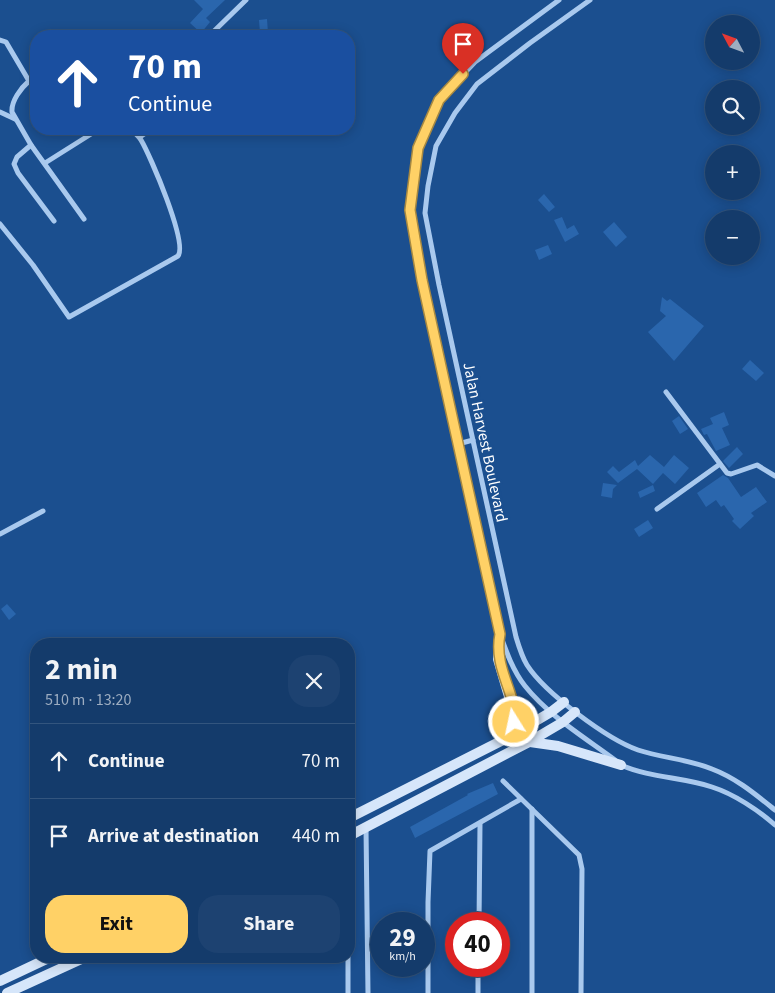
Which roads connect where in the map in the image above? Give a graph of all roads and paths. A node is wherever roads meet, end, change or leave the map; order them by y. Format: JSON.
{"nodes":[{"id":1,"x":246,"y":0,"type":"edge"},
{"id":2,"x":558,"y":0,"type":"edge"},
{"id":3,"x":590,"y":0,"type":"edge"},
{"id":4,"x":215,"y":30,"type":"edge"},
{"id":5,"x":0,"y":40,"type":"edge"},
{"id":6,"x":29,"y":80,"type":"joint"},
{"id":7,"x":0,"y":112,"type":"edge"},
{"id":8,"x":16,"y":119,"type":"junction"},
{"id":9,"x":89,"y":135,"type":"edge"},
{"id":10,"x":138,"y":135,"type":"edge"},
{"id":11,"x":143,"y":135,"type":"edge"},
{"id":12,"x":140,"y":137,"type":"junction"},
{"id":13,"x":31,"y":145,"type":"junction"},
{"id":14,"x":45,"y":162,"type":"junction"},
{"id":15,"x":84,"y":219,"type":"dead end"},
{"id":16,"x":54,"y":221,"type":"dead end"},
{"id":17,"x":0,"y":224,"type":"edge"},
{"id":18,"x":666,"y":392,"type":"dead end"},
{"id":19,"x":473,"y":440,"type":"junction"},
{"id":20,"x":458,"y":444,"type":"junction"},
{"id":21,"x":720,"y":464,"type":"junction"},
{"id":22,"x":775,"y":476,"type":"edge"},
{"id":23,"x":657,"y":508,"type":"dead end"},
{"id":24,"x":43,"y":511,"type":"dead end"},
{"id":25,"x":0,"y":534,"type":"edge"},
{"id":26,"x":500,"y":634,"type":"junction"},
{"id":27,"x":564,"y":702,"type":"junction"},
{"id":28,"x":551,"y":712,"type":"junction"},
{"id":29,"x":575,"y":712,"type":"junction"},
{"id":30,"x":563,"y":722,"type":"junction"},
{"id":31,"x":508,"y":738,"type":"junction"},
{"id":32,"x":529,"y":742,"type":"junction"},
{"id":33,"x":621,"y":765,"type":"junction"},
{"id":34,"x":503,"y":781,"type":"dead end"},
{"id":35,"x":521,"y":799,"type":"junction"},
{"id":36,"x":532,"y":809,"type":"junction"},
{"id":37,"x":775,"y":810,"type":"edge"},
{"id":38,"x":355,"y":815,"type":"edge"},
{"id":39,"x":480,"y":824,"type":"junction"},
{"id":40,"x":775,"y":825,"type":"edge"},
{"id":41,"x":366,"y":828,"type":"junction"},
{"id":42,"x":355,"y":833,"type":"edge"},
{"id":43,"x":479,"y":912,"type":"edge"},
{"id":44,"x":38,"y":963,"type":"edge"},
{"id":45,"x":73,"y":963,"type":"edge"},
{"id":46,"x":348,"y":963,"type":"edge"},
{"id":47,"x":478,"y":977,"type":"edge"},
{"id":48,"x":0,"y":981,"type":"edge"},
{"id":49,"x":7,"y":993,"type":"edge"},
{"id":50,"x":348,"y":993,"type":"edge"},
{"id":51,"x":368,"y":993,"type":"edge"},
{"id":52,"x":428,"y":993,"type":"edge"},
{"id":53,"x":478,"y":993,"type":"edge"},
{"id":54,"x":532,"y":993,"type":"edge"},
{"id":55,"x":581,"y":993,"type":"edge"}],
"edges":[{"from":1,"to":4,"type":"street"},
{"from":2,"to":20,"type":"street","name":"Jalan Harvest Boulevard"},
{"from":3,"to":19,"type":"street","name":"Jalan Harvest Boulevard"},
{"from":5,"to":6,"type":"street"},
{"from":6,"to":8,"type":"street"},
{"from":7,"to":8,"type":"street"},
{"from":8,"to":13,"type":"street"},
{"from":9,"to":14,"type":"street"},
{"from":10,"to":12,"type":"street"},
{"from":11,"to":12,"type":"street"},
{"from":12,"to":17,"type":"street"},
{"from":13,"to":14,"type":"street"},
{"from":13,"to":16,"type":"street"},
{"from":14,"to":15,"type":"street"},
{"from":18,"to":21,"type":"street"},
{"from":19,"to":20,"type":"street"},
{"from":19,"to":27,"type":"street","name":"Jalan Harvest Boulevard"},
{"from":20,"to":26,"type":"street","name":"Jalan Harvest Boulevard"},
{"from":21,"to":22,"type":"street"},
{"from":21,"to":23,"type":"street"},
{"from":24,"to":25,"type":"street"},
{"from":26,"to":28,"type":"street","name":"Jalan Harvest Boulevard"},
{"from":26,"to":31,"type":"street"},
{"from":27,"to":28,"type":"street"},
{"from":27,"to":29,"type":"street","name":"Jalan Harvest Boulevard"},
{"from":28,"to":30,"type":"street","name":"Jalan Harvest Boulevard"},
{"from":28,"to":31,"type":"street"},
{"from":29,"to":30,"type":"street"},
{"from":29,"to":37,"type":"street","name":"Jalan Harvest Boulevard"},
{"from":30,"to":32,"type":"street"},
{"from":30,"to":33,"type":"street","name":"Jalan Harvest Boulevard"},
{"from":31,"to":38,"type":"street"},
{"from":32,"to":33,"type":"street"},
{"from":32,"to":41,"type":"street"},
{"from":33,"to":40,"type":"street","name":"Jalan Harvest Boulevard"},
{"from":34,"to":35,"type":"street"},
{"from":35,"to":36,"type":"street"},
{"from":35,"to":39,"type":"street"},
{"from":36,"to":54,"type":"street"},
{"from":36,"to":55,"type":"street"},
{"from":39,"to":43,"type":"street"},
{"from":39,"to":52,"type":"street"},
{"from":41,"to":42,"type":"street"},
{"from":41,"to":51,"type":"street"},
{"from":44,"to":48,"type":"street"},
{"from":45,"to":49,"type":"street"},
{"from":46,"to":50,"type":"street"},
{"from":47,"to":53,"type":"street"}]}
